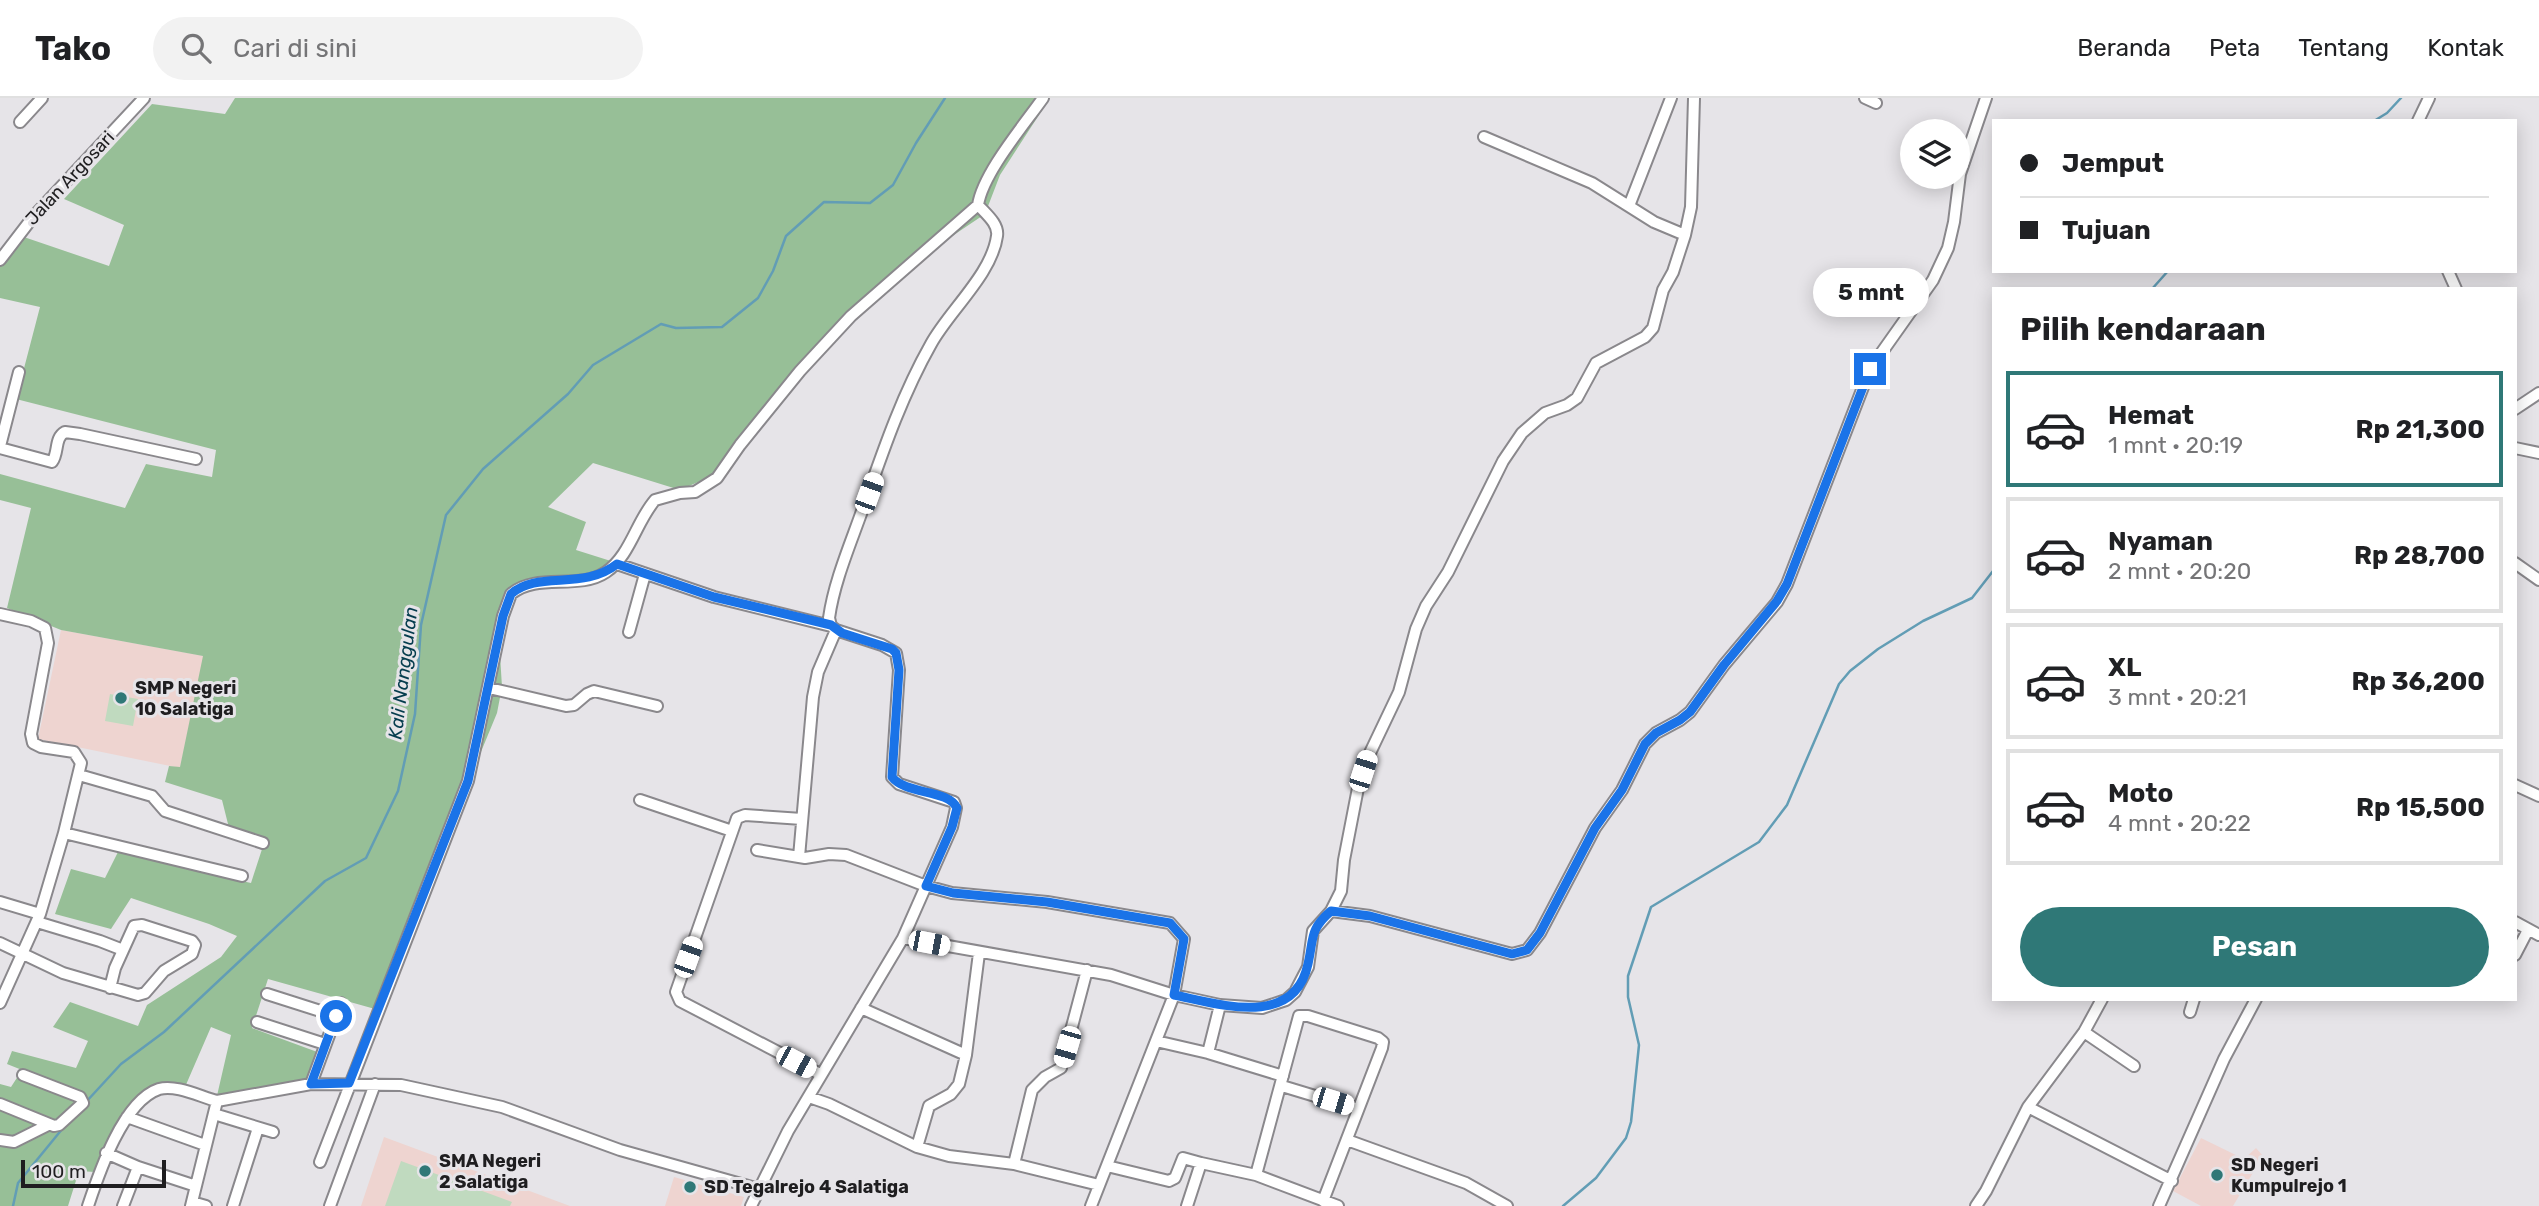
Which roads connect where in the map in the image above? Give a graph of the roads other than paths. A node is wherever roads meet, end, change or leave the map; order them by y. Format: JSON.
{"nodes":[{"id":1,"x":40,"y":98,"type":"edge"},
{"id":2,"x":144,"y":98,"type":"edge"},
{"id":3,"x":1043,"y":98,"type":"edge"},
{"id":4,"x":1671,"y":98,"type":"edge"},
{"id":5,"x":1694,"y":98,"type":"edge"},
{"id":6,"x":2429,"y":98,"type":"edge"},
{"id":7,"x":1983,"y":99,"type":"edge"},
{"id":8,"x":2419,"y":119,"type":"edge"},
{"id":9,"x":20,"y":122,"type":"dead end"},
{"id":10,"x":1484,"y":137,"type":"dead end"},
{"id":11,"x":978,"y":205,"type":"junction"},
{"id":12,"x":1629,"y":206,"type":"junction"},
{"id":13,"x":1685,"y":235,"type":"junction"},
{"id":14,"x":0,"y":260,"type":"edge"},
{"id":15,"x":19,"y":372,"type":"dead end"},
{"id":16,"x":2539,"y":393,"type":"edge"},
{"id":17,"x":2517,"y":408,"type":"edge"},
{"id":18,"x":0,"y":447,"type":"edge"},
{"id":19,"x":2517,"y":448,"type":"edge"},
{"id":20,"x":2539,"y":453,"type":"edge"},
{"id":21,"x":196,"y":459,"type":"dead end"},
{"id":22,"x":617,"y":564,"type":"junction"},
{"id":23,"x":2517,"y":565,"type":"edge"},
{"id":24,"x":645,"y":573,"type":"junction"},
{"id":25,"x":2539,"y":580,"type":"edge"},
{"id":26,"x":0,"y":614,"type":"edge"},
{"id":27,"x":834,"y":628,"type":"junction"},
{"id":28,"x":629,"y":632,"type":"dead end"},
{"id":29,"x":489,"y":688,"type":"junction"},
{"id":30,"x":657,"y":706,"type":"dead end"},
{"id":31,"x":79,"y":775,"type":"junction"},
{"id":32,"x":2517,"y":786,"type":"edge"},
{"id":33,"x":2539,"y":796,"type":"edge"},
{"id":34,"x":640,"y":800,"type":"dead end"},
{"id":35,"x":802,"y":819,"type":"junction"},
{"id":36,"x":732,"y":831,"type":"junction"},
{"id":37,"x":64,"y":833,"type":"junction"},
{"id":38,"x":263,"y":843,"type":"dead end"},
{"id":39,"x":757,"y":850,"type":"dead end"},
{"id":40,"x":799,"y":857,"type":"junction"},
{"id":41,"x":242,"y":876,"type":"dead end"},
{"id":42,"x":926,"y":886,"type":"junction"},
{"id":43,"x":0,"y":902,"type":"edge"},
{"id":44,"x":1331,"y":911,"type":"junction"},
{"id":45,"x":39,"y":918,"type":"junction"},
{"id":46,"x":2517,"y":923,"type":"edge"},
{"id":47,"x":2534,"y":932,"type":"edge"},
{"id":48,"x":903,"y":938,"type":"junction"},
{"id":49,"x":0,"y":943,"type":"edge"},
{"id":50,"x":123,"y":950,"type":"junction"},
{"id":51,"x":979,"y":953,"type":"junction"},
{"id":52,"x":2517,"y":953,"type":"edge"},
{"id":53,"x":21,"y":954,"type":"junction"},
{"id":54,"x":1087,"y":970,"type":"junction"},
{"id":55,"x":110,"y":988,"type":"junction"},
{"id":56,"x":267,"y":994,"type":"dead end"},
{"id":57,"x":1174,"y":995,"type":"junction"},
{"id":58,"x":1286,"y":1000,"type":"junction"},
{"id":59,"x":2101,"y":1001,"type":"edge"},
{"id":60,"x":2193,"y":1001,"type":"edge"},
{"id":61,"x":2255,"y":1001,"type":"edge"},
{"id":62,"x":0,"y":1003,"type":"edge"},
{"id":63,"x":341,"y":1003,"type":"dead end"},
{"id":64,"x":1220,"y":1005,"type":"junction"},
{"id":65,"x":861,"y":1008,"type":"junction"},
{"id":66,"x":2190,"y":1012,"type":"dead end"},
{"id":67,"x":336,"y":1016,"type":"junction"},
{"id":68,"x":1299,"y":1016,"type":"junction"},
{"id":69,"x":257,"y":1022,"type":"dead end"},
{"id":70,"x":2084,"y":1032,"type":"junction"},
{"id":71,"x":1156,"y":1041,"type":"junction"},
{"id":72,"x":325,"y":1044,"type":"junction"},
{"id":73,"x":1208,"y":1053,"type":"junction"},
{"id":74,"x":966,"y":1055,"type":"junction"},
{"id":75,"x":2134,"y":1066,"type":"dead end"},
{"id":76,"x":820,"y":1074,"type":"junction"},
{"id":77,"x":23,"y":1075,"type":"dead end"},
{"id":78,"x":1282,"y":1081,"type":"junction"},
{"id":79,"x":349,"y":1083,"type":"junction"},
{"id":80,"x":311,"y":1084,"type":"junction"},
{"id":81,"x":374,"y":1084,"type":"junction"},
{"id":82,"x":809,"y":1097,"type":"junction"},
{"id":83,"x":217,"y":1101,"type":"junction"},
{"id":84,"x":0,"y":1104,"type":"edge"},
{"id":85,"x":2028,"y":1107,"type":"junction"},
{"id":86,"x":1358,"y":1109,"type":"junction"},
{"id":87,"x":214,"y":1114,"type":"junction"},
{"id":88,"x":127,"y":1118,"type":"junction"},
{"id":89,"x":48,"y":1125,"type":"junction"},
{"id":90,"x":258,"y":1128,"type":"junction"},
{"id":91,"x":273,"y":1132,"type":"dead end"},
{"id":92,"x":0,"y":1140,"type":"edge"},
{"id":93,"x":1347,"y":1140,"type":"junction"},
{"id":94,"x":205,"y":1145,"type":"junction"},
{"id":95,"x":917,"y":1147,"type":"junction"},
{"id":96,"x":106,"y":1153,"type":"junction"},
{"id":97,"x":320,"y":1161,"type":"dead end"},
{"id":98,"x":1201,"y":1163,"type":"junction"},
{"id":99,"x":1014,"y":1164,"type":"junction"},
{"id":100,"x":1107,"y":1166,"type":"junction"},
{"id":101,"x":138,"y":1167,"type":"junction"},
{"id":102,"x":1256,"y":1175,"type":"junction"},
{"id":103,"x":2172,"y":1181,"type":"junction"},
{"id":104,"x":1099,"y":1185,"type":"junction"},
{"id":105,"x":196,"y":1186,"type":"junction"},
{"id":106,"x":759,"y":1189,"type":"junction"},
{"id":107,"x":1323,"y":1201,"type":"junction"},
{"id":108,"x":191,"y":1204,"type":"edge"},
{"id":109,"x":88,"y":1206,"type":"edge"},
{"id":110,"x":123,"y":1206,"type":"edge"},
{"id":111,"x":206,"y":1206,"type":"edge"},
{"id":112,"x":233,"y":1206,"type":"edge"},
{"id":113,"x":330,"y":1206,"type":"edge"},
{"id":114,"x":751,"y":1206,"type":"edge"},
{"id":115,"x":1091,"y":1206,"type":"edge"},
{"id":116,"x":1187,"y":1206,"type":"edge"},
{"id":117,"x":1338,"y":1206,"type":"edge"},
{"id":118,"x":1507,"y":1206,"type":"edge"},
{"id":119,"x":1976,"y":1206,"type":"edge"},
{"id":120,"x":2159,"y":1206,"type":"edge"}],
"edges":[{"from":1,"to":9,"type":"street"},
{"from":2,"to":14,"type":"street","name":"Jalan Argosari"},
{"from":3,"to":11,"type":"street"},
{"from":4,"to":12,"type":"street"},
{"from":5,"to":13,"type":"street"},
{"from":6,"to":8,"type":"street"},
{"from":7,"to":44,"type":"street"},
{"from":10,"to":12,"type":"street"},
{"from":11,"to":22,"type":"street"},
{"from":11,"to":27,"type":"street"},
{"from":12,"to":13,"type":"street"},
{"from":13,"to":44,"type":"street"},
{"from":15,"to":18,"type":"street"},
{"from":16,"to":17,"type":"street"},
{"from":18,"to":21,"type":"street"},
{"from":19,"to":20,"type":"street"},
{"from":22,"to":24,"type":"street"},
{"from":22,"to":29,"type":"street"},
{"from":23,"to":25,"type":"street"},
{"from":24,"to":27,"type":"street"},
{"from":24,"to":28,"type":"street"},
{"from":26,"to":31,"type":"street"},
{"from":27,"to":35,"type":"street"},
{"from":27,"to":42,"type":"street"},
{"from":29,"to":30,"type":"street"},
{"from":29,"to":79,"type":"street"},
{"from":31,"to":37,"type":"street"},
{"from":31,"to":38,"type":"street"},
{"from":32,"to":33,"type":"street"},
{"from":34,"to":36,"type":"street"},
{"from":35,"to":36,"type":"street"},
{"from":35,"to":40,"type":"street"},
{"from":36,"to":76,"type":"street"},
{"from":37,"to":41,"type":"street"},
{"from":37,"to":45,"type":"street"},
{"from":39,"to":40,"type":"street"},
{"from":40,"to":42,"type":"street"},
{"from":42,"to":48,"type":"street"},
{"from":42,"to":57,"type":"street"},
{"from":43,"to":45,"type":"street"},
{"from":44,"to":58,"type":"street"},
{"from":45,"to":50,"type":"street"},
{"from":45,"to":53,"type":"street"},
{"from":46,"to":47,"type":"street"},
{"from":47,"to":52,"type":"street"},
{"from":48,"to":51,"type":"street"},
{"from":48,"to":65,"type":"street"},
{"from":49,"to":53,"type":"street"},
{"from":50,"to":55,"type":"street"},
{"from":50,"to":55,"type":"street"},
{"from":51,"to":54,"type":"street"},
{"from":51,"to":74,"type":"street"},
{"from":53,"to":55,"type":"street"},
{"from":53,"to":62,"type":"street"},
{"from":54,"to":57,"type":"street"},
{"from":54,"to":99,"type":"street"},
{"from":56,"to":67,"type":"street"},
{"from":57,"to":64,"type":"street"},
{"from":57,"to":71,"type":"street"},
{"from":58,"to":64,"type":"street"},
{"from":58,"to":68,"type":"street"},
{"from":59,"to":70,"type":"street"},
{"from":60,"to":66,"type":"street"},
{"from":61,"to":103,"type":"street"},
{"from":63,"to":67,"type":"street"},
{"from":64,"to":73,"type":"street"},
{"from":65,"to":74,"type":"street"},
{"from":65,"to":76,"type":"street"},
{"from":67,"to":72,"type":"street"},
{"from":68,"to":78,"type":"street"},
{"from":68,"to":86,"type":"street"},
{"from":69,"to":72,"type":"street"},
{"from":70,"to":75,"type":"street"},
{"from":70,"to":85,"type":"street"},
{"from":71,"to":73,"type":"street"},
{"from":71,"to":100,"type":"street"},
{"from":72,"to":80,"type":"street"},
{"from":73,"to":78,"type":"street"},
{"from":74,"to":95,"type":"street"},
{"from":76,"to":82,"type":"street"},
{"from":77,"to":89,"type":"street"},
{"from":78,"to":86,"type":"street"},
{"from":78,"to":102,"type":"street"},
{"from":79,"to":80,"type":"street"},
{"from":79,"to":81,"type":"street"},
{"from":79,"to":97,"type":"street"},
{"from":80,"to":83,"type":"street"},
{"from":81,"to":106,"type":"street"},
{"from":81,"to":113,"type":"street"},
{"from":82,"to":95,"type":"street"},
{"from":82,"to":106,"type":"street"},
{"from":83,"to":87,"type":"street"},
{"from":83,"to":88,"type":"street"},
{"from":84,"to":89,"type":"street"},
{"from":85,"to":103,"type":"street"},
{"from":85,"to":119,"type":"street"},
{"from":86,"to":93,"type":"street"},
{"from":87,"to":90,"type":"street"},
{"from":87,"to":94,"type":"street"},
{"from":88,"to":94,"type":"street"},
{"from":88,"to":96,"type":"street"},
{"from":89,"to":92,"type":"street"},
{"from":90,"to":91,"type":"street"},
{"from":90,"to":112,"type":"street"},
{"from":93,"to":107,"type":"street"},
{"from":93,"to":118,"type":"street"},
{"from":94,"to":105,"type":"street"},
{"from":95,"to":99,"type":"street"},
{"from":96,"to":101,"type":"street"},
{"from":96,"to":109,"type":"street"},
{"from":98,"to":100,"type":"street"},
{"from":98,"to":102,"type":"street"},
{"from":98,"to":116,"type":"street"},
{"from":99,"to":104,"type":"street"},
{"from":100,"to":104,"type":"street"},
{"from":101,"to":105,"type":"street"},
{"from":101,"to":110,"type":"street"},
{"from":102,"to":107,"type":"street"},
{"from":103,"to":120,"type":"street"},
{"from":104,"to":115,"type":"street"},
{"from":105,"to":108,"type":"street"},
{"from":106,"to":114,"type":"street"},
{"from":107,"to":117,"type":"street"},
{"from":108,"to":111,"type":"street"}]}
